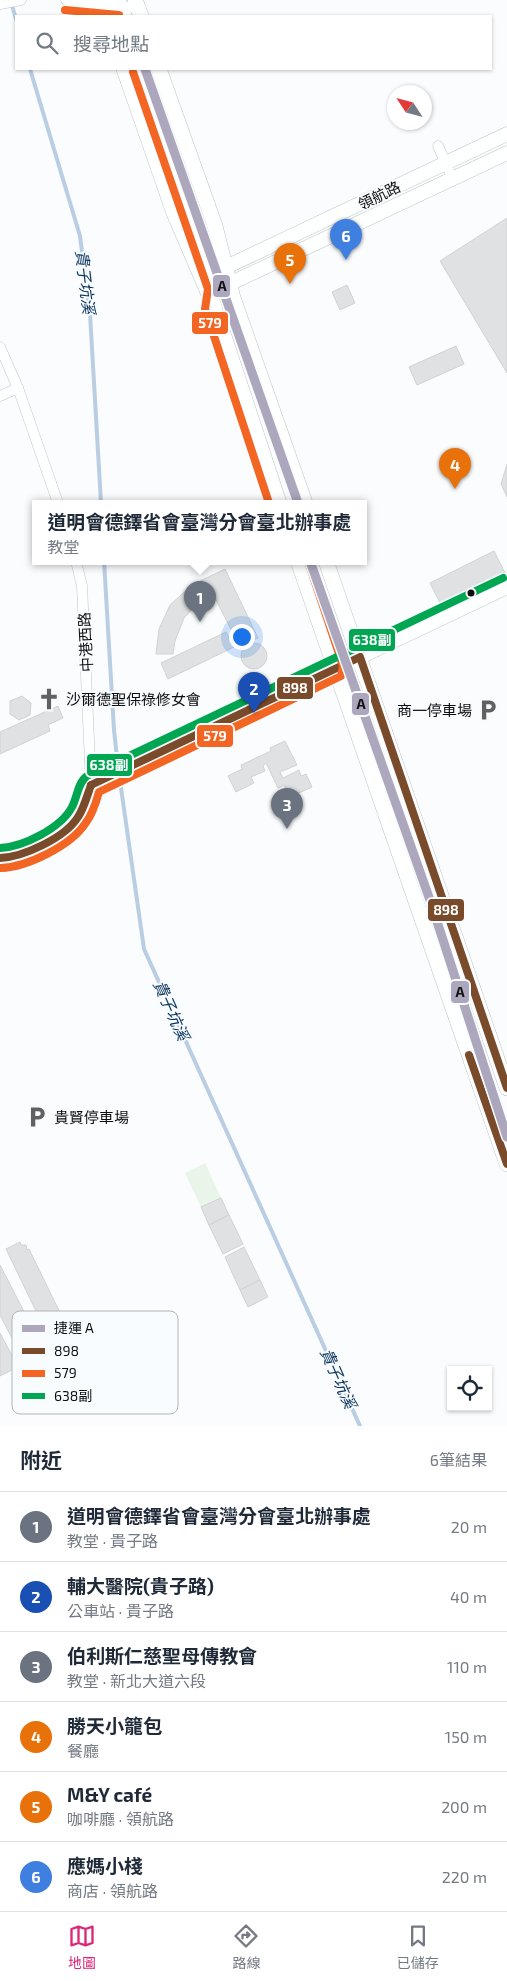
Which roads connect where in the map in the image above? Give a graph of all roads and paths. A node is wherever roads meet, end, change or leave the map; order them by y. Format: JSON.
{"nodes":[{"id":1,"x":21,"y":0,"type":"edge"},
{"id":2,"x":66,"y":0,"type":"edge"},
{"id":3,"x":0,"y":4,"type":"edge"},
{"id":4,"x":103,"y":6,"type":"edge"},
{"id":5,"x":120,"y":7,"type":"edge"},
{"id":6,"x":138,"y":8,"type":"edge"},
{"id":7,"x":124,"y":70,"type":"edge"},
{"id":8,"x":142,"y":70,"type":"edge"},
{"id":9,"x":159,"y":70,"type":"edge"},
{"id":10,"x":507,"y":134,"type":"edge"},
{"id":11,"x":438,"y":146,"type":"dead end"},
{"id":12,"x":507,"y":153,"type":"edge"},
{"id":13,"x":446,"y":163,"type":"junction"},
{"id":14,"x":453,"y":179,"type":"junction"},
{"id":15,"x":224,"y":268,"type":"junction"},
{"id":16,"x":227,"y":291,"type":"junction"},
{"id":17,"x":214,"y":306,"type":"junction"},
{"id":18,"x":0,"y":347,"type":"edge"},
{"id":19,"x":18,"y":388,"type":"junction"},
{"id":20,"x":0,"y":396,"type":"edge"},
{"id":21,"x":57,"y":500,"type":"edge"},
{"id":22,"x":278,"y":500,"type":"edge"},
{"id":23,"x":304,"y":500,"type":"edge"},
{"id":24,"x":77,"y":565,"type":"edge"},
{"id":25,"x":299,"y":565,"type":"edge"},
{"id":26,"x":327,"y":565,"type":"edge"},
{"id":27,"x":507,"y":586,"type":"edge"},
{"id":28,"x":360,"y":657,"type":"junction"},
{"id":29,"x":334,"y":669,"type":"junction"},
{"id":30,"x":91,"y":784,"type":"junction"},
{"id":31,"x":0,"y":858,"type":"edge"},
{"id":32,"x":507,"y":1088,"type":"edge"},
{"id":33,"x":507,"y":1164,"type":"edge"}],
"edges":[{"from":1,"to":3,"type":"street"},
{"from":2,"to":4,"type":"street"},
{"from":4,"to":5,"type":"street"},
{"from":5,"to":6,"type":"street"},
{"from":7,"to":17,"type":"main road"},
{"from":8,"to":16,"type":"main road"},
{"from":9,"to":15,"type":"main road"},
{"from":10,"to":13,"type":"street","name":"領航路"},
{"from":11,"to":13,"type":"street"},
{"from":12,"to":14,"type":"street","name":"領航路"},
{"from":13,"to":14,"type":"street"},
{"from":13,"to":15,"type":"street","name":"領航路"},
{"from":14,"to":16,"type":"street","name":"領航路"},
{"from":15,"to":16,"type":"main road"},
{"from":16,"to":17,"type":"main road"},
{"from":16,"to":23,"type":"main road"},
{"from":17,"to":22,"type":"main road"},
{"from":18,"to":19,"type":"street"},
{"from":19,"to":20,"type":"street"},
{"from":19,"to":21,"type":"street"},
{"from":24,"to":30,"type":"street","name":"中港西路"},
{"from":25,"to":29,"type":"main road"},
{"from":26,"to":28,"type":"main road"},
{"from":27,"to":28,"type":"street"},
{"from":28,"to":29,"type":"street"},
{"from":28,"to":32,"type":"main road"},
{"from":29,"to":30,"type":"street"},
{"from":29,"to":33,"type":"main road"},
{"from":30,"to":31,"type":"street"}]}
